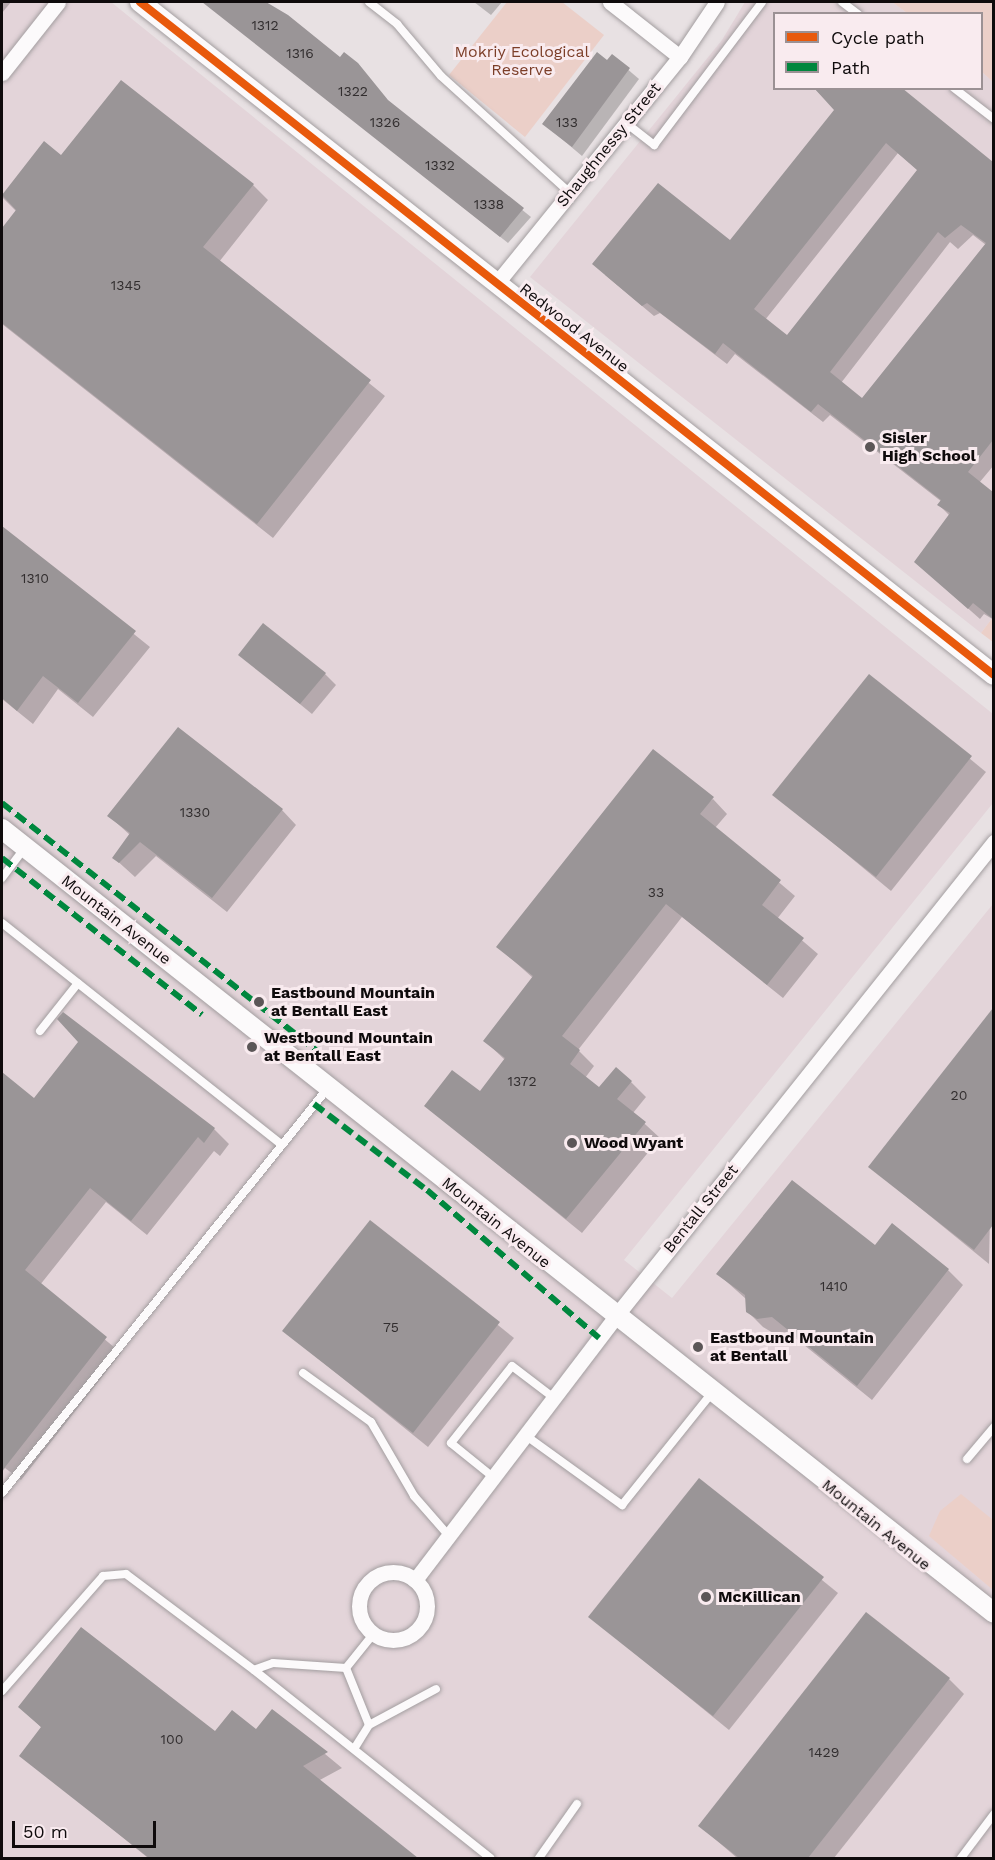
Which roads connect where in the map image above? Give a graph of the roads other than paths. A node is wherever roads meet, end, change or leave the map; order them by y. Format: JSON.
{"nodes":[{"id":1,"x":58,"y":2,"type":"edge"},
{"id":2,"x":140,"y":2,"type":"edge"},
{"id":3,"x":369,"y":2,"type":"edge"},
{"id":4,"x":610,"y":2,"type":"edge"},
{"id":5,"x":717,"y":2,"type":"edge"},
{"id":6,"x":762,"y":2,"type":"edge"},
{"id":7,"x":842,"y":2,"type":"edge"},
{"id":8,"x":855,"y":12,"type":"edge"},
{"id":9,"x":680,"y":57,"type":"junction"},
{"id":10,"x":2,"y":73,"type":"edge"},
{"id":11,"x":957,"y":90,"type":"edge"},
{"id":12,"x":993,"y":119,"type":"edge"},
{"id":13,"x":626,"y":123,"type":"junction"},
{"id":14,"x":570,"y":193,"type":"junction"},
{"id":15,"x":496,"y":284,"type":"junction"},
{"id":16,"x":993,"y":675,"type":"edge"},
{"id":17,"x":2,"y":829,"type":"edge"},
{"id":18,"x":993,"y":842,"type":"edge"},
{"id":19,"x":25,"y":848,"type":"junction"},
{"id":20,"x":2,"y":878,"type":"edge"},
{"id":21,"x":2,"y":923,"type":"edge"},
{"id":22,"x":78,"y":983,"type":"junction"},
{"id":23,"x":40,"y":1031,"type":"dead end"},
{"id":24,"x":327,"y":1089,"type":"junction"},
{"id":25,"x":282,"y":1145,"type":"junction"},
{"id":26,"x":615,"y":1317,"type":"junction"},
{"id":27,"x":303,"y":1373,"type":"dead end"},
{"id":28,"x":711,"y":1394,"type":"junction"},
{"id":29,"x":554,"y":1398,"type":"junction"},
{"id":30,"x":993,"y":1427,"type":"edge"},
{"id":31,"x":525,"y":1435,"type":"junction"},
{"id":32,"x":967,"y":1459,"type":"dead end"},
{"id":33,"x":493,"y":1477,"type":"junction"},
{"id":34,"x":2,"y":1493,"type":"edge"},
{"id":35,"x":449,"y":1536,"type":"junction"},
{"id":36,"x":415,"y":1580,"type":"junction"},
{"id":37,"x":993,"y":1613,"type":"edge"},
{"id":38,"x":374,"y":1633,"type":"junction"},
{"id":39,"x":346,"y":1668,"type":"junction"},
{"id":40,"x":254,"y":1670,"type":"junction"},
{"id":41,"x":436,"y":1689,"type":"dead end"},
{"id":42,"x":2,"y":1692,"type":"edge"},
{"id":43,"x":369,"y":1725,"type":"junction"},
{"id":44,"x":355,"y":1747,"type":"junction"},
{"id":45,"x":577,"y":1804,"type":"dead end"},
{"id":46,"x":993,"y":1815,"type":"edge"},
{"id":47,"x":490,"y":1858,"type":"edge"},
{"id":48,"x":539,"y":1858,"type":"edge"},
{"id":49,"x":961,"y":1858,"type":"edge"}],
"edges":[{"from":1,"to":10,"type":"street"},
{"from":2,"to":15,"type":"street","name":"Redwood Avenue"},
{"from":3,"to":14,"type":"lane"},
{"from":4,"to":9,"type":"street"},
{"from":5,"to":9,"type":"street","name":"Shaughnessy Street"},
{"from":6,"to":13,"type":"lane"},
{"from":7,"to":8,"type":"lane"},
{"from":9,"to":13,"type":"street","name":"Shaughnessy Street"},
{"from":11,"to":12,"type":"lane"},
{"from":13,"to":14,"type":"street","name":"Shaughnessy Street"},
{"from":14,"to":15,"type":"street","name":"Shaughnessy Street"},
{"from":15,"to":16,"type":"street","name":"Redwood Avenue"},
{"from":17,"to":19,"type":"street","name":"Mountain Avenue"},
{"from":18,"to":26,"type":"street","name":"Bentall Street"},
{"from":19,"to":20,"type":"lane"},
{"from":19,"to":24,"type":"street","name":"Mountain Avenue"},
{"from":21,"to":22,"type":"lane"},
{"from":22,"to":23,"type":"lane"},
{"from":22,"to":25,"type":"lane"},
{"from":24,"to":25,"type":"lane"},
{"from":24,"to":26,"type":"street","name":"Mountain Avenue"},
{"from":25,"to":34,"type":"lane"},
{"from":26,"to":28,"type":"street","name":"Mountain Avenue"},
{"from":26,"to":29,"type":"street","name":"Bentall Street"},
{"from":27,"to":35,"type":"lane"},
{"from":28,"to":31,"type":"lane"},
{"from":28,"to":37,"type":"street","name":"Mountain Avenue"},
{"from":29,"to":31,"type":"street","name":"Bentall Street"},
{"from":29,"to":33,"type":"lane"},
{"from":30,"to":32,"type":"lane"},
{"from":31,"to":33,"type":"street","name":"Bentall Street"},
{"from":33,"to":35,"type":"street","name":"Bentall Street"},
{"from":35,"to":36,"type":"street","name":"Bentall Street"},
{"from":36,"to":38,"type":"street"},
{"from":36,"to":38,"type":"street"},
{"from":38,"to":39,"type":"lane"},
{"from":39,"to":40,"type":"lane"},
{"from":39,"to":43,"type":"lane"},
{"from":40,"to":42,"type":"lane"},
{"from":40,"to":44,"type":"lane"},
{"from":41,"to":43,"type":"lane"},
{"from":43,"to":44,"type":"lane"},
{"from":44,"to":47,"type":"lane"},
{"from":45,"to":48,"type":"lane"},
{"from":46,"to":49,"type":"lane"}]}
